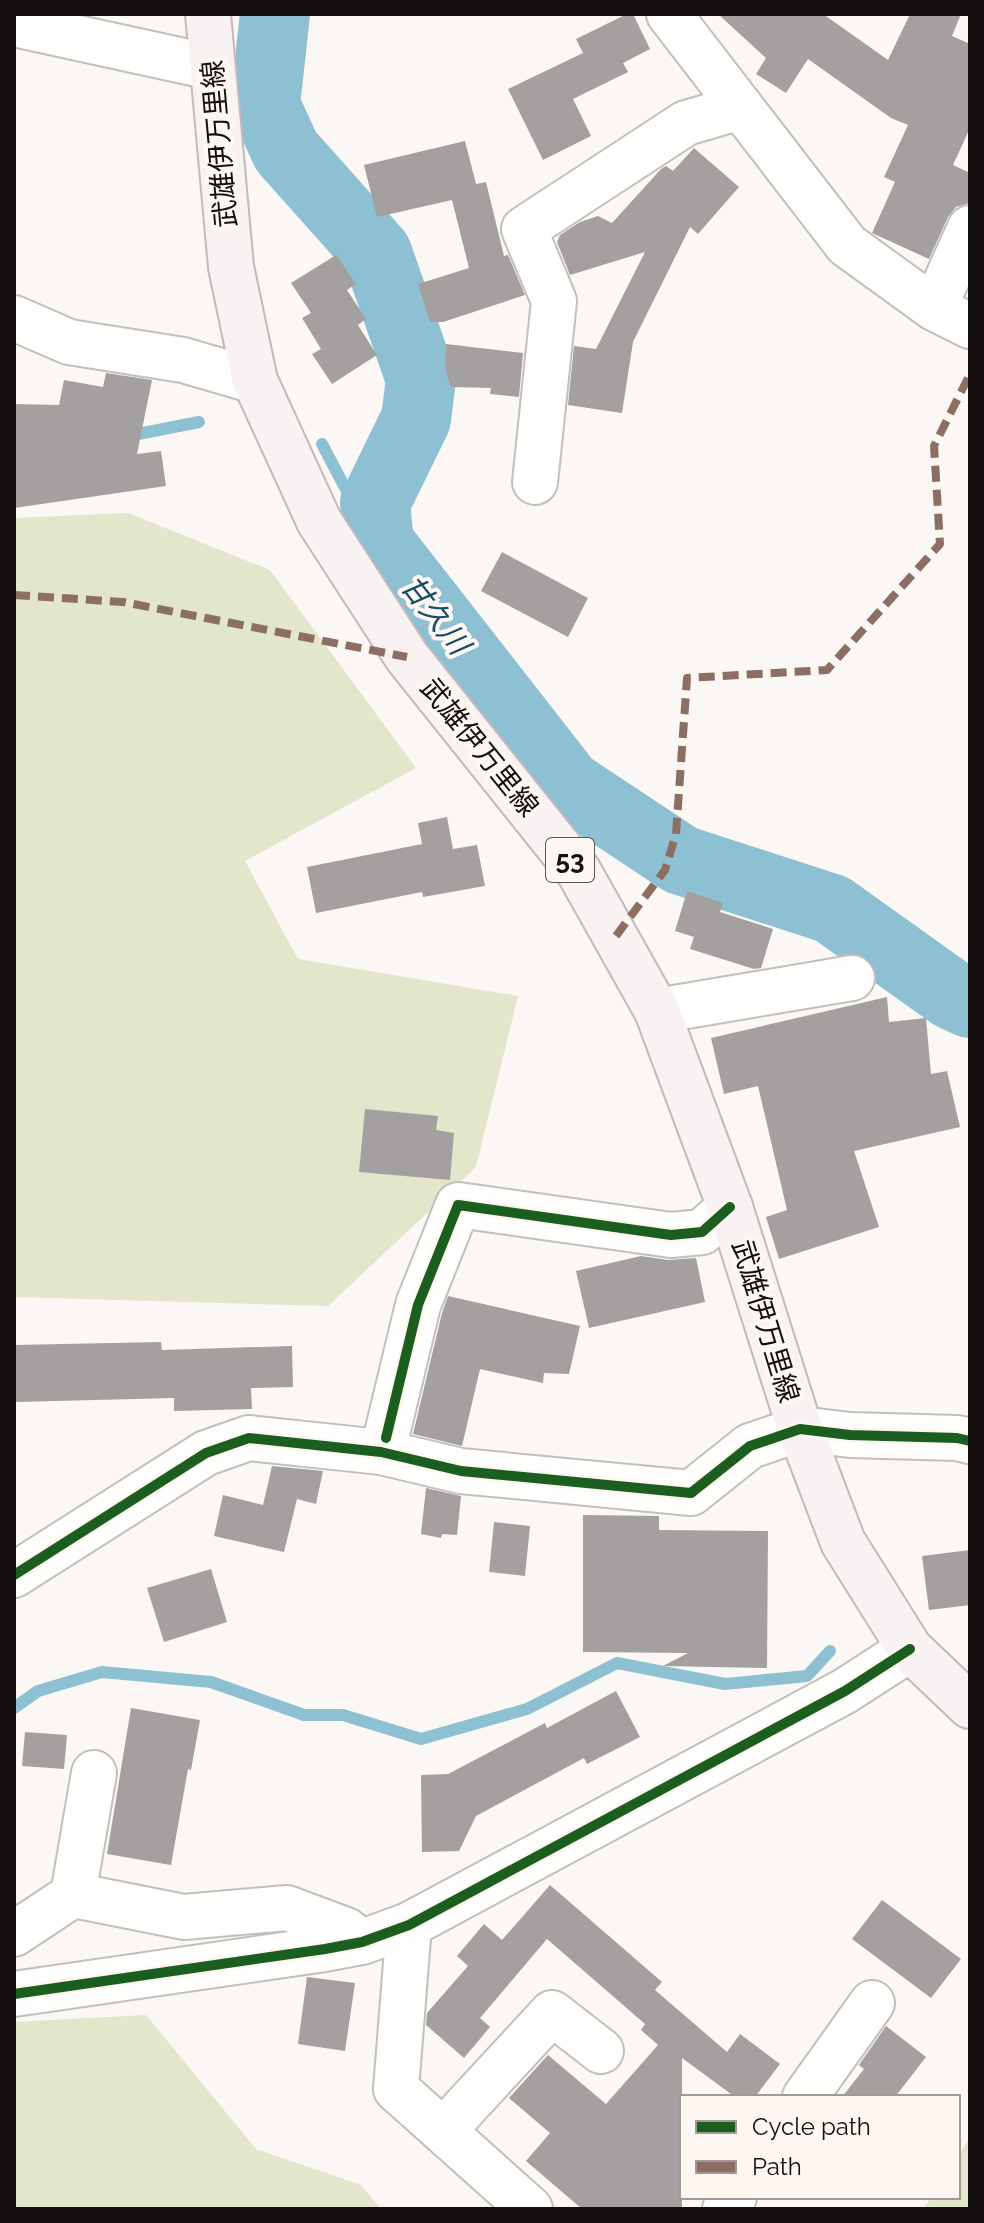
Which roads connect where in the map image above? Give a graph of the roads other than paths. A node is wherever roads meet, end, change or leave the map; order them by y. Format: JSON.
{"nodes":[{"id":1,"x":208,"y":14,"type":"edge"},
{"id":2,"x":669,"y":14,"type":"edge"},
{"id":3,"x":14,"y":24,"type":"edge"},
{"id":4,"x":211,"y":67,"type":"junction"},
{"id":5,"x":741,"y":107,"type":"junction"},
{"id":6,"x":970,"y":228,"type":"edge"},
{"id":7,"x":952,"y":317,"type":"edge"},
{"id":8,"x":14,"y":318,"type":"edge"},
{"id":9,"x":255,"y":381,"type":"junction"},
{"id":10,"x":535,"y":482,"type":"dead end"},
{"id":11,"x":852,"y":978,"type":"dead end"},
{"id":12,"x":657,"y":1011,"type":"junction"},
{"id":13,"x":730,"y":1207,"type":"junction"},
{"id":14,"x":800,"y":1429,"type":"junction"},
{"id":15,"x":386,"y":1438,"type":"dead end"},
{"id":16,"x":970,"y":1441,"type":"edge"},
{"id":17,"x":14,"y":1575,"type":"edge"},
{"id":18,"x":910,"y":1649,"type":"junction"},
{"id":19,"x":970,"y":1706,"type":"edge"},
{"id":20,"x":94,"y":1773,"type":"dead end"},
{"id":21,"x":73,"y":1895,"type":"junction"},
{"id":22,"x":409,"y":1925,"type":"junction"},
{"id":23,"x":14,"y":1934,"type":"edge"},
{"id":24,"x":362,"y":1942,"type":"junction"},
{"id":25,"x":14,"y":1994,"type":"edge"},
{"id":26,"x":872,"y":2003,"type":"dead end"},
{"id":27,"x":601,"y":2051,"type":"dead end"},
{"id":28,"x":806,"y":2095,"type":"edge"},
{"id":29,"x":443,"y":2131,"type":"junction"},
{"id":30,"x":530,"y":2209,"type":"edge"}],
"edges":[{"from":1,"to":4,"type":"main road","name":"武雄伊万里線","number":"53"},
{"from":2,"to":5,"type":"street"},
{"from":3,"to":4,"type":"street"},
{"from":4,"to":9,"type":"main road","name":"武雄伊万里線","number":"53"},
{"from":5,"to":7,"type":"street"},
{"from":5,"to":10,"type":"street"},
{"from":6,"to":7,"type":"street"},
{"from":8,"to":9,"type":"street"},
{"from":9,"to":12,"type":"main road","name":"武雄伊万里線","number":"53"},
{"from":11,"to":12,"type":"street"},
{"from":12,"to":13,"type":"main road","name":"武雄伊万里線","number":"53"},
{"from":13,"to":14,"type":"main road","name":"武雄伊万里線","number":"53"},
{"from":13,"to":15,"type":"street"},
{"from":14,"to":16,"type":"street"},
{"from":14,"to":17,"type":"street"},
{"from":14,"to":18,"type":"main road","name":"武雄伊万里線","number":"53"},
{"from":18,"to":19,"type":"main road","name":"武雄伊万里線","number":"53"},
{"from":18,"to":22,"type":"street"},
{"from":20,"to":21,"type":"street"},
{"from":21,"to":23,"type":"street"},
{"from":21,"to":24,"type":"street"},
{"from":22,"to":24,"type":"street"},
{"from":22,"to":29,"type":"street"},
{"from":24,"to":25,"type":"street"},
{"from":26,"to":28,"type":"street"},
{"from":27,"to":29,"type":"street"},
{"from":29,"to":30,"type":"street"}]}
